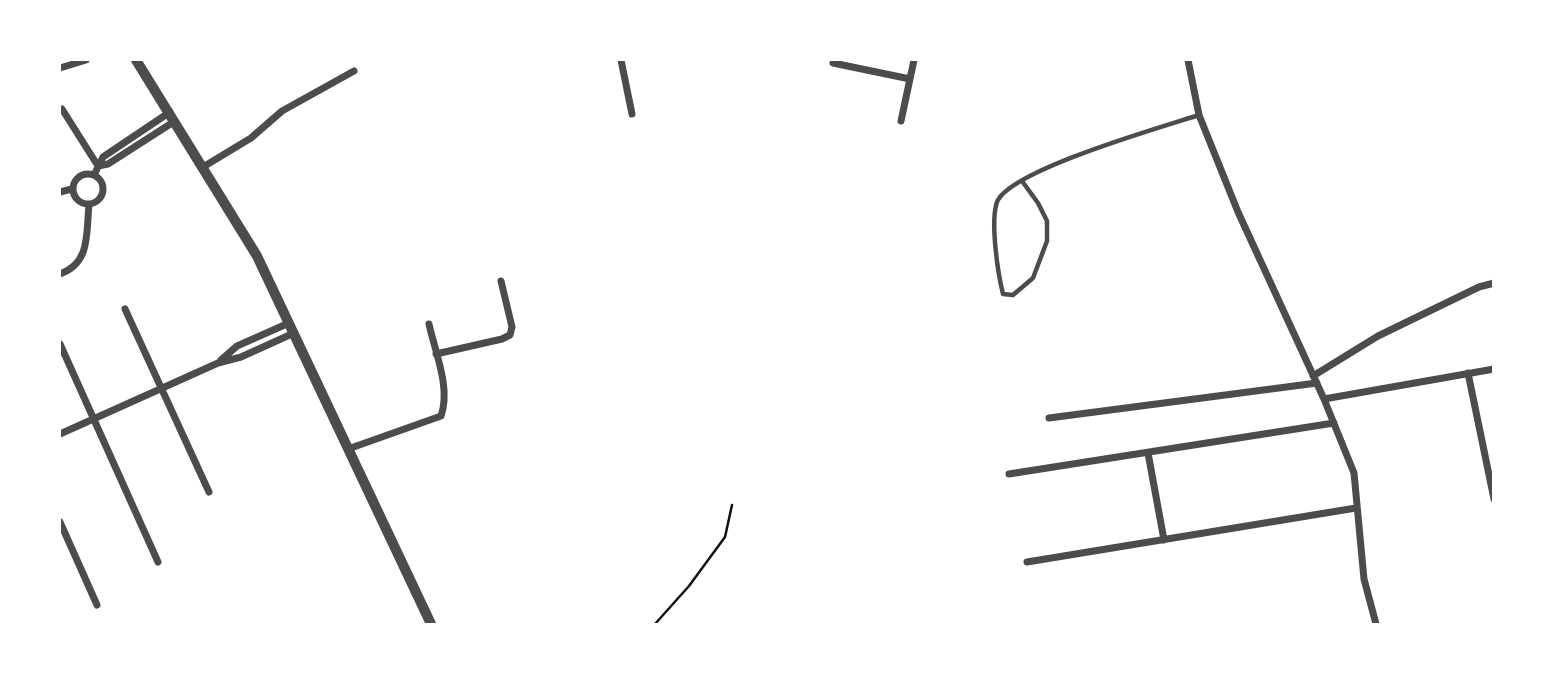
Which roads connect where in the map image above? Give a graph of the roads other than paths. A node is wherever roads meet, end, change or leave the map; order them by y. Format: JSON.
{"nodes":[{"id":1,"x":86,"y":60,"type":"edge"},
{"id":2,"x":136,"y":60,"type":"edge"},
{"id":3,"x":621,"y":60,"type":"edge"},
{"id":4,"x":914,"y":60,"type":"edge"},
{"id":5,"x":1188,"y":60,"type":"edge"},
{"id":6,"x":833,"y":63,"type":"dead end"},
{"id":7,"x":60,"y":68,"type":"edge"},
{"id":8,"x":354,"y":71,"type":"dead end"},
{"id":9,"x":910,"y":79,"type":"junction"},
{"id":10,"x":62,"y":109,"type":"dead end"},
{"id":11,"x":632,"y":114,"type":"dead end"},
{"id":12,"x":1199,"y":115,"type":"junction"},
{"id":13,"x":172,"y":116,"type":"junction"},
{"id":14,"x":901,"y":121,"type":"dead end"},
{"id":15,"x":99,"y":166,"type":"junction"},
{"id":16,"x":203,"y":167,"type":"junction"},
{"id":17,"x":94,"y":175,"type":"junction"},
{"id":18,"x":1022,"y":181,"type":"junction"},
{"id":19,"x":72,"y":189,"type":"junction"},
{"id":20,"x":60,"y":192,"type":"edge"},
{"id":21,"x":89,"y":205,"type":"junction"},
{"id":22,"x":60,"y":274,"type":"edge"},
{"id":23,"x":501,"y":281,"type":"dead end"},
{"id":24,"x":1493,"y":283,"type":"edge"},
{"id":25,"x":125,"y":309,"type":"dead end"},
{"id":26,"x":429,"y":324,"type":"dead end"},
{"id":27,"x":292,"y":328,"type":"junction"},
{"id":28,"x":60,"y":344,"type":"edge"},
{"id":29,"x":436,"y":354,"type":"junction"},
{"id":30,"x":1493,"y":369,"type":"edge"},
{"id":31,"x":1468,"y":373,"type":"junction"},
{"id":32,"x":1315,"y":380,"type":"junction"},
{"id":33,"x":162,"y":388,"type":"junction"},
{"id":34,"x":1324,"y":399,"type":"junction"},
{"id":35,"x":1049,"y":418,"type":"dead end"},
{"id":36,"x":92,"y":419,"type":"junction"},
{"id":37,"x":1334,"y":424,"type":"junction"},
{"id":38,"x":60,"y":434,"type":"edge"},
{"id":39,"x":348,"y":449,"type":"junction"},
{"id":40,"x":1148,"y":453,"type":"junction"},
{"id":41,"x":1009,"y":474,"type":"dead end"},
{"id":42,"x":209,"y":492,"type":"dead end"},
{"id":43,"x":1493,"y":499,"type":"edge"},
{"id":44,"x":1356,"y":508,"type":"junction"},
{"id":45,"x":60,"y":522,"type":"edge"},
{"id":46,"x":1164,"y":540,"type":"junction"},
{"id":47,"x":158,"y":562,"type":"dead end"},
{"id":48,"x":1027,"y":562,"type":"dead end"},
{"id":49,"x":97,"y":605,"type":"dead end"},
{"id":50,"x":430,"y":625,"type":"edge"},
{"id":51,"x":1376,"y":625,"type":"edge"}],
"edges":[{"from":1,"to":7,"type":"street"},
{"from":2,"to":13,"type":"street"},
{"from":3,"to":11,"type":"street"},
{"from":4,"to":9,"type":"street"},
{"from":5,"to":12,"type":"street"},
{"from":6,"to":9,"type":"street"},
{"from":8,"to":16,"type":"street"},
{"from":9,"to":14,"type":"street"},
{"from":10,"to":15,"type":"street"},
{"from":12,"to":18,"type":"lane"},
{"from":12,"to":32,"type":"street"},
{"from":13,"to":15,"type":"street"},
{"from":13,"to":16,"type":"street"},
{"from":15,"to":17,"type":"street"},
{"from":16,"to":27,"type":"street"},
{"from":17,"to":19,"type":"street"},
{"from":17,"to":21,"type":"street"},
{"from":18,"to":18,"type":"lane"},
{"from":19,"to":20,"type":"street"},
{"from":19,"to":21,"type":"street"},
{"from":21,"to":22,"type":"street"},
{"from":23,"to":29,"type":"street"},
{"from":24,"to":32,"type":"street"},
{"from":25,"to":33,"type":"street"},
{"from":26,"to":29,"type":"street"},
{"from":27,"to":33,"type":"street"},
{"from":27,"to":39,"type":"street"},
{"from":28,"to":36,"type":"street"},
{"from":29,"to":39,"type":"street"},
{"from":30,"to":31,"type":"street"},
{"from":31,"to":34,"type":"street"},
{"from":31,"to":43,"type":"street"},
{"from":32,"to":34,"type":"street"},
{"from":32,"to":35,"type":"street"},
{"from":33,"to":36,"type":"street"},
{"from":33,"to":42,"type":"street"},
{"from":34,"to":37,"type":"street"},
{"from":36,"to":38,"type":"street"},
{"from":36,"to":47,"type":"street"},
{"from":37,"to":40,"type":"street"},
{"from":37,"to":44,"type":"street"},
{"from":39,"to":50,"type":"street"},
{"from":40,"to":41,"type":"street"},
{"from":40,"to":46,"type":"street"},
{"from":44,"to":46,"type":"street"},
{"from":44,"to":51,"type":"street"},
{"from":45,"to":49,"type":"street"},
{"from":46,"to":48,"type":"street"}]}
